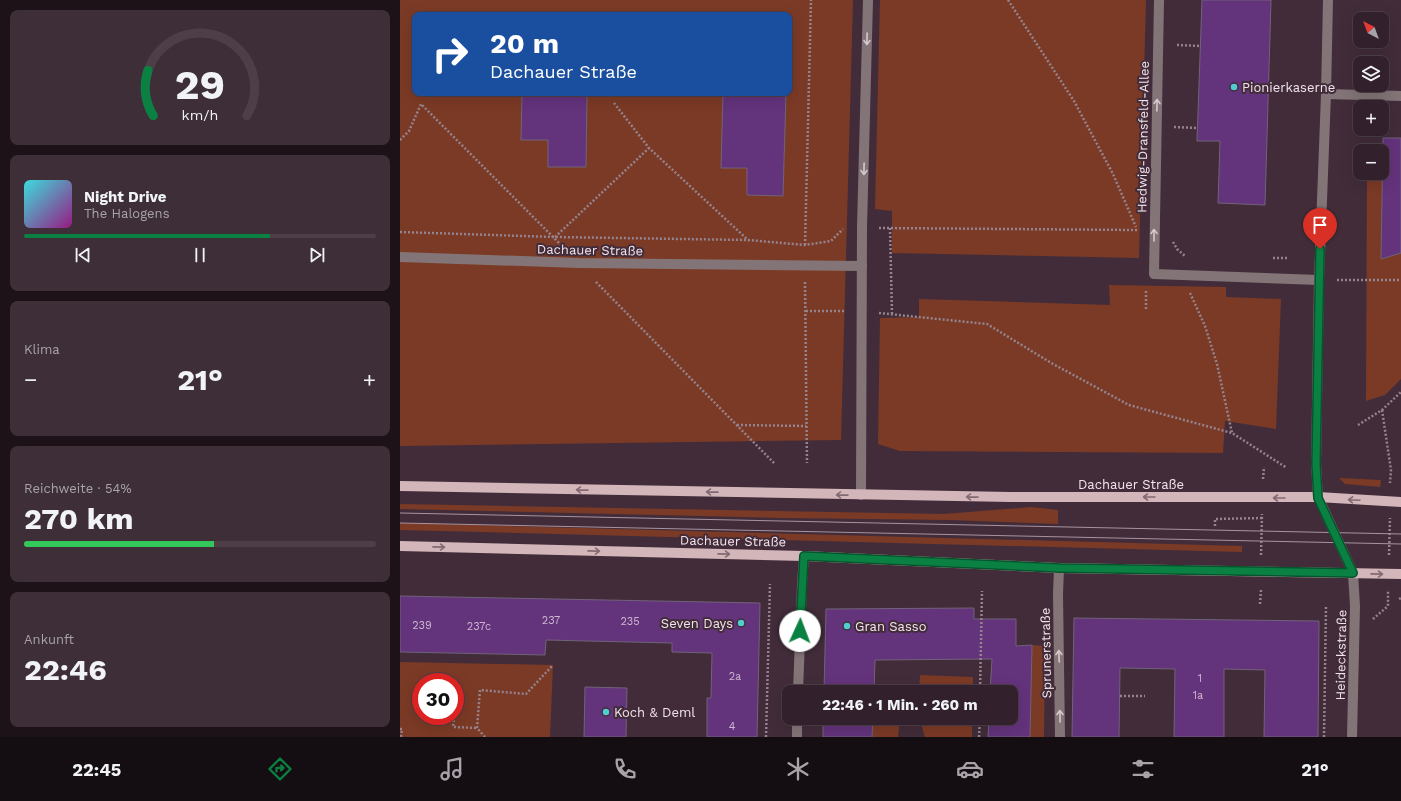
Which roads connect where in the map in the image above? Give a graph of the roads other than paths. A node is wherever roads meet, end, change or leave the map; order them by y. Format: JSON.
{"nodes":[{"id":1,"x":868,"y":0,"type":"edge"},
{"id":2,"x":1159,"y":0,"type":"edge"},
{"id":3,"x":1328,"y":0,"type":"edge"},
{"id":4,"x":1326,"y":94,"type":"junction"},
{"id":5,"x":1401,"y":96,"type":"edge"},
{"id":6,"x":400,"y":257,"type":"edge"},
{"id":7,"x":862,"y":266,"type":"junction"},
{"id":8,"x":1319,"y":280,"type":"junction"},
{"id":9,"x":400,"y":486,"type":"edge"},
{"id":10,"x":862,"y":495,"type":"junction"},
{"id":11,"x":1318,"y":498,"type":"junction"},
{"id":12,"x":1401,"y":502,"type":"edge"},
{"id":13,"x":400,"y":546,"type":"edge"},
{"id":14,"x":804,"y":556,"type":"junction"},
{"id":15,"x":1059,"y":568,"type":"junction"},
{"id":16,"x":1353,"y":573,"type":"junction"},
{"id":17,"x":1401,"y":574,"type":"edge"},
{"id":18,"x":798,"y":685,"type":"edge"},
{"id":19,"x":797,"y":725,"type":"edge"},
{"id":20,"x":797,"y":737,"type":"edge"},
{"id":21,"x":1060,"y":737,"type":"edge"},
{"id":22,"x":1352,"y":737,"type":"edge"}],
"edges":[{"from":1,"to":7,"type":"street","one_way":true},
{"from":8,"to":2,"type":"street","name":"Hedwig-Dransfeld-Allee","one_way":true},
{"from":3,"to":4,"type":"street"},
{"from":4,"to":5,"type":"street"},
{"from":4,"to":8,"type":"street"},
{"from":6,"to":7,"type":"street","name":"Dachauer Straße"},
{"from":7,"to":10,"type":"street"},
{"from":8,"to":11,"type":"street"},
{"from":10,"to":9,"type":"main road","name":"Dachauer Straße","one_way":true},
{"from":11,"to":10,"type":"main road","name":"Dachauer Straße","one_way":true},
{"from":12,"to":11,"type":"main road","name":"Dachauer Straße","one_way":true},
{"from":11,"to":16,"type":"street"},
{"from":13,"to":14,"type":"main road","name":"Dachauer Straße","one_way":true},
{"from":14,"to":15,"type":"main road","name":"Dachauer Straße"},
{"from":14,"to":18,"type":"street"},
{"from":15,"to":16,"type":"main road","name":"Dachauer Straße"},
{"from":21,"to":15,"type":"street","name":"Sprunerstraße","one_way":true},
{"from":16,"to":17,"type":"main road","name":"Dachauer Straße","one_way":true},
{"from":16,"to":22,"type":"street","name":"Heideckstraße"},
{"from":19,"to":20,"type":"street"}]}
